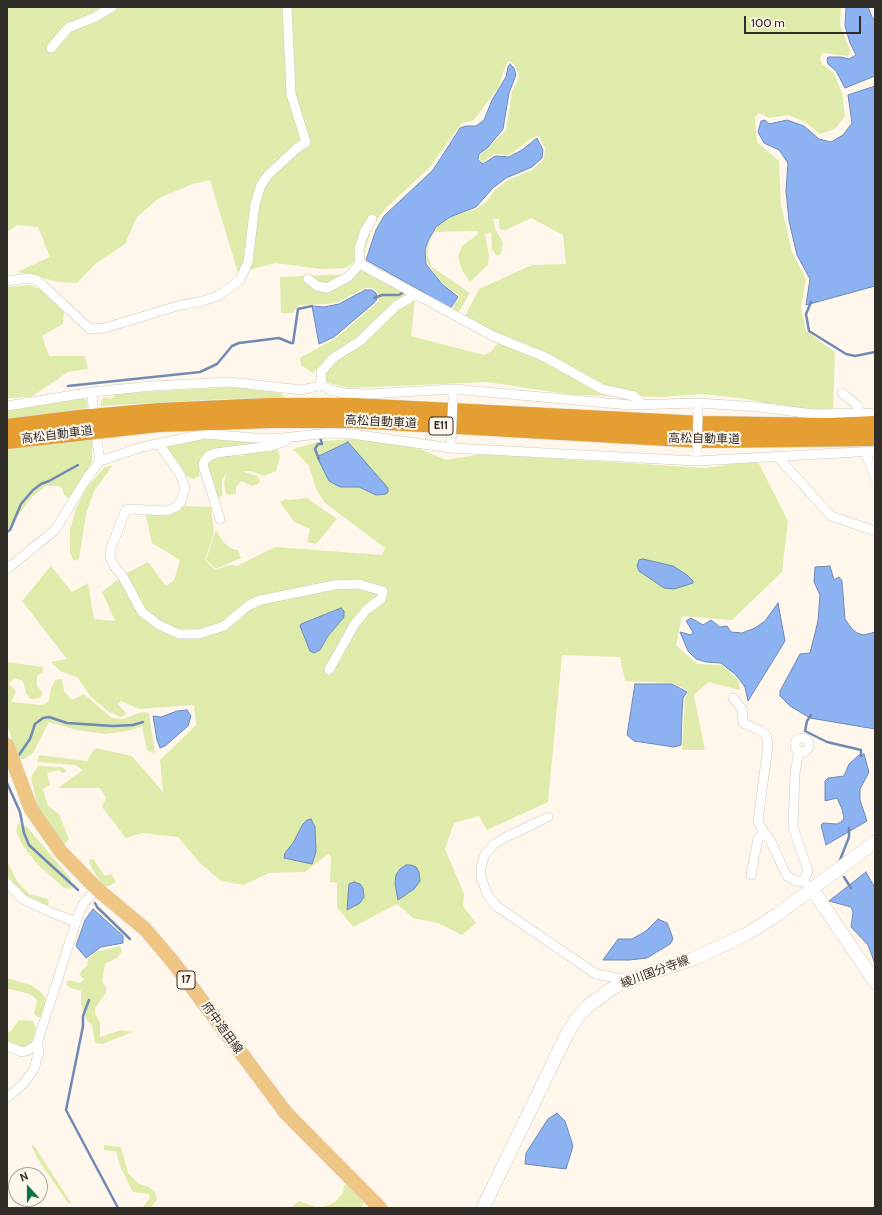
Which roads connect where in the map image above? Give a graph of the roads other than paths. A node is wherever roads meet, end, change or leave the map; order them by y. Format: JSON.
{"nodes":[{"id":1,"x":112,"y":7,"type":"edge"},
{"id":2,"x":287,"y":7,"type":"edge"},
{"id":3,"x":51,"y":48,"type":"dead end"},
{"id":4,"x":372,"y":219,"type":"dead end"},
{"id":5,"x":360,"y":264,"type":"junction"},
{"id":6,"x":308,"y":279,"type":"dead end"},
{"id":7,"x":7,"y":280,"type":"edge"},
{"id":8,"x":409,"y":291,"type":"junction"},
{"id":9,"x":322,"y":386,"type":"junction"},
{"id":10,"x":92,"y":392,"type":"junction"},
{"id":11,"x":453,"y":393,"type":"junction"},
{"id":12,"x":842,"y":393,"type":"dead end"},
{"id":13,"x":642,"y":403,"type":"junction"},
{"id":14,"x":7,"y":406,"type":"edge"},
{"id":15,"x":93,"y":407,"type":"dead end"},
{"id":16,"x":698,"y":407,"type":"junction"},
{"id":17,"x":859,"y":411,"type":"dead end"},
{"id":18,"x":875,"y":413,"type":"edge"},
{"id":19,"x":875,"y":424,"type":"edge"},
{"id":20,"x":7,"y":427,"type":"edge"},
{"id":21,"x":285,"y":438,"type":"junction"},
{"id":22,"x":875,"y":438,"type":"edge"},
{"id":23,"x":7,"y":441,"type":"edge"},
{"id":24,"x":97,"y":442,"type":"dead end"},
{"id":25,"x":159,"y":444,"type":"junction"},
{"id":26,"x":451,"y":445,"type":"junction"},
{"id":27,"x":875,"y":451,"type":"edge"},
{"id":28,"x":865,"y":452,"type":"junction"},
{"id":29,"x":777,"y":456,"type":"junction"},
{"id":30,"x":697,"y":457,"type":"junction"},
{"id":31,"x":100,"y":461,"type":"junction"},
{"id":32,"x":875,"y":477,"type":"edge"},
{"id":33,"x":220,"y":519,"type":"dead end"},
{"id":34,"x":875,"y":531,"type":"edge"},
{"id":35,"x":7,"y":569,"type":"edge"},
{"id":36,"x":329,"y":670,"type":"dead end"},
{"id":37,"x":733,"y":698,"type":"dead end"},
{"id":38,"x":7,"y":745,"type":"edge"},
{"id":39,"x":799,"y":751,"type":"dead end"},
{"id":40,"x":548,"y":817,"type":"dead end"},
{"id":41,"x":764,"y":832,"type":"junction"},
{"id":42,"x":875,"y":842,"type":"edge"},
{"id":43,"x":751,"y":875,"type":"dead end"},
{"id":44,"x":7,"y":883,"type":"edge"},
{"id":45,"x":808,"y":885,"type":"junction"},
{"id":46,"x":97,"y":888,"type":"junction"},
{"id":47,"x":76,"y":922,"type":"junction"},
{"id":48,"x":633,"y":982,"type":"junction"},
{"id":49,"x":875,"y":982,"type":"edge"},
{"id":50,"x":37,"y":1044,"type":"junction"},
{"id":51,"x":7,"y":1046,"type":"edge"},
{"id":52,"x":7,"y":1098,"type":"edge"},
{"id":53,"x":380,"y":1208,"type":"edge"},
{"id":54,"x":482,"y":1208,"type":"edge"}],
"edges":[{"from":1,"to":3,"type":"street"},
{"from":2,"to":7,"type":"street"},
{"from":4,"to":5,"type":"street"},
{"from":5,"to":6,"type":"street"},
{"from":5,"to":8,"type":"street"},
{"from":8,"to":9,"type":"street"},
{"from":8,"to":13,"type":"street"},
{"from":9,"to":10,"type":"street"},
{"from":9,"to":11,"type":"street"},
{"from":10,"to":14,"type":"street"},
{"from":10,"to":15,"type":"street"},
{"from":11,"to":13,"type":"street"},
{"from":11,"to":26,"type":"street","bridge":true},
{"from":12,"to":17,"type":"street"},
{"from":13,"to":16,"type":"street"},
{"from":16,"to":18,"type":"street"},
{"from":16,"to":30,"type":"street","bridge":true},
{"from":19,"to":20,"type":"highway","name":"高松自動車道","number":"E11"},
{"from":21,"to":25,"type":"street"},
{"from":21,"to":26,"type":"street"},
{"from":21,"to":33,"type":"street"},
{"from":22,"to":23,"type":"highway","name":"高松自動車道","number":"E11"},
{"from":24,"to":31,"type":"street"},
{"from":25,"to":31,"type":"street"},
{"from":25,"to":36,"type":"street"},
{"from":26,"to":30,"type":"street"},
{"from":27,"to":28,"type":"street"},
{"from":28,"to":29,"type":"street"},
{"from":28,"to":32,"type":"street"},
{"from":29,"to":30,"type":"street"},
{"from":29,"to":34,"type":"street"},
{"from":31,"to":35,"type":"street"},
{"from":37,"to":41,"type":"street"},
{"from":38,"to":46,"type":"main road","name":"府中造田線","number":"17"},
{"from":39,"to":45,"type":"street"},
{"from":40,"to":48,"type":"street"},
{"from":41,"to":43,"type":"street"},
{"from":41,"to":45,"type":"street"},
{"from":42,"to":45,"type":"main road","name":"綾川国分寺線"},
{"from":44,"to":47,"type":"street"},
{"from":45,"to":48,"type":"main road","name":"綾川国分寺線"},
{"from":45,"to":49,"type":"main road"},
{"from":46,"to":47,"type":"street"},
{"from":46,"to":53,"type":"main road","name":"府中造田線","number":"17"},
{"from":47,"to":50,"type":"street"},
{"from":48,"to":54,"type":"main road","name":"綾川国分寺線"},
{"from":50,"to":51,"type":"street"},
{"from":50,"to":52,"type":"street"}]}
